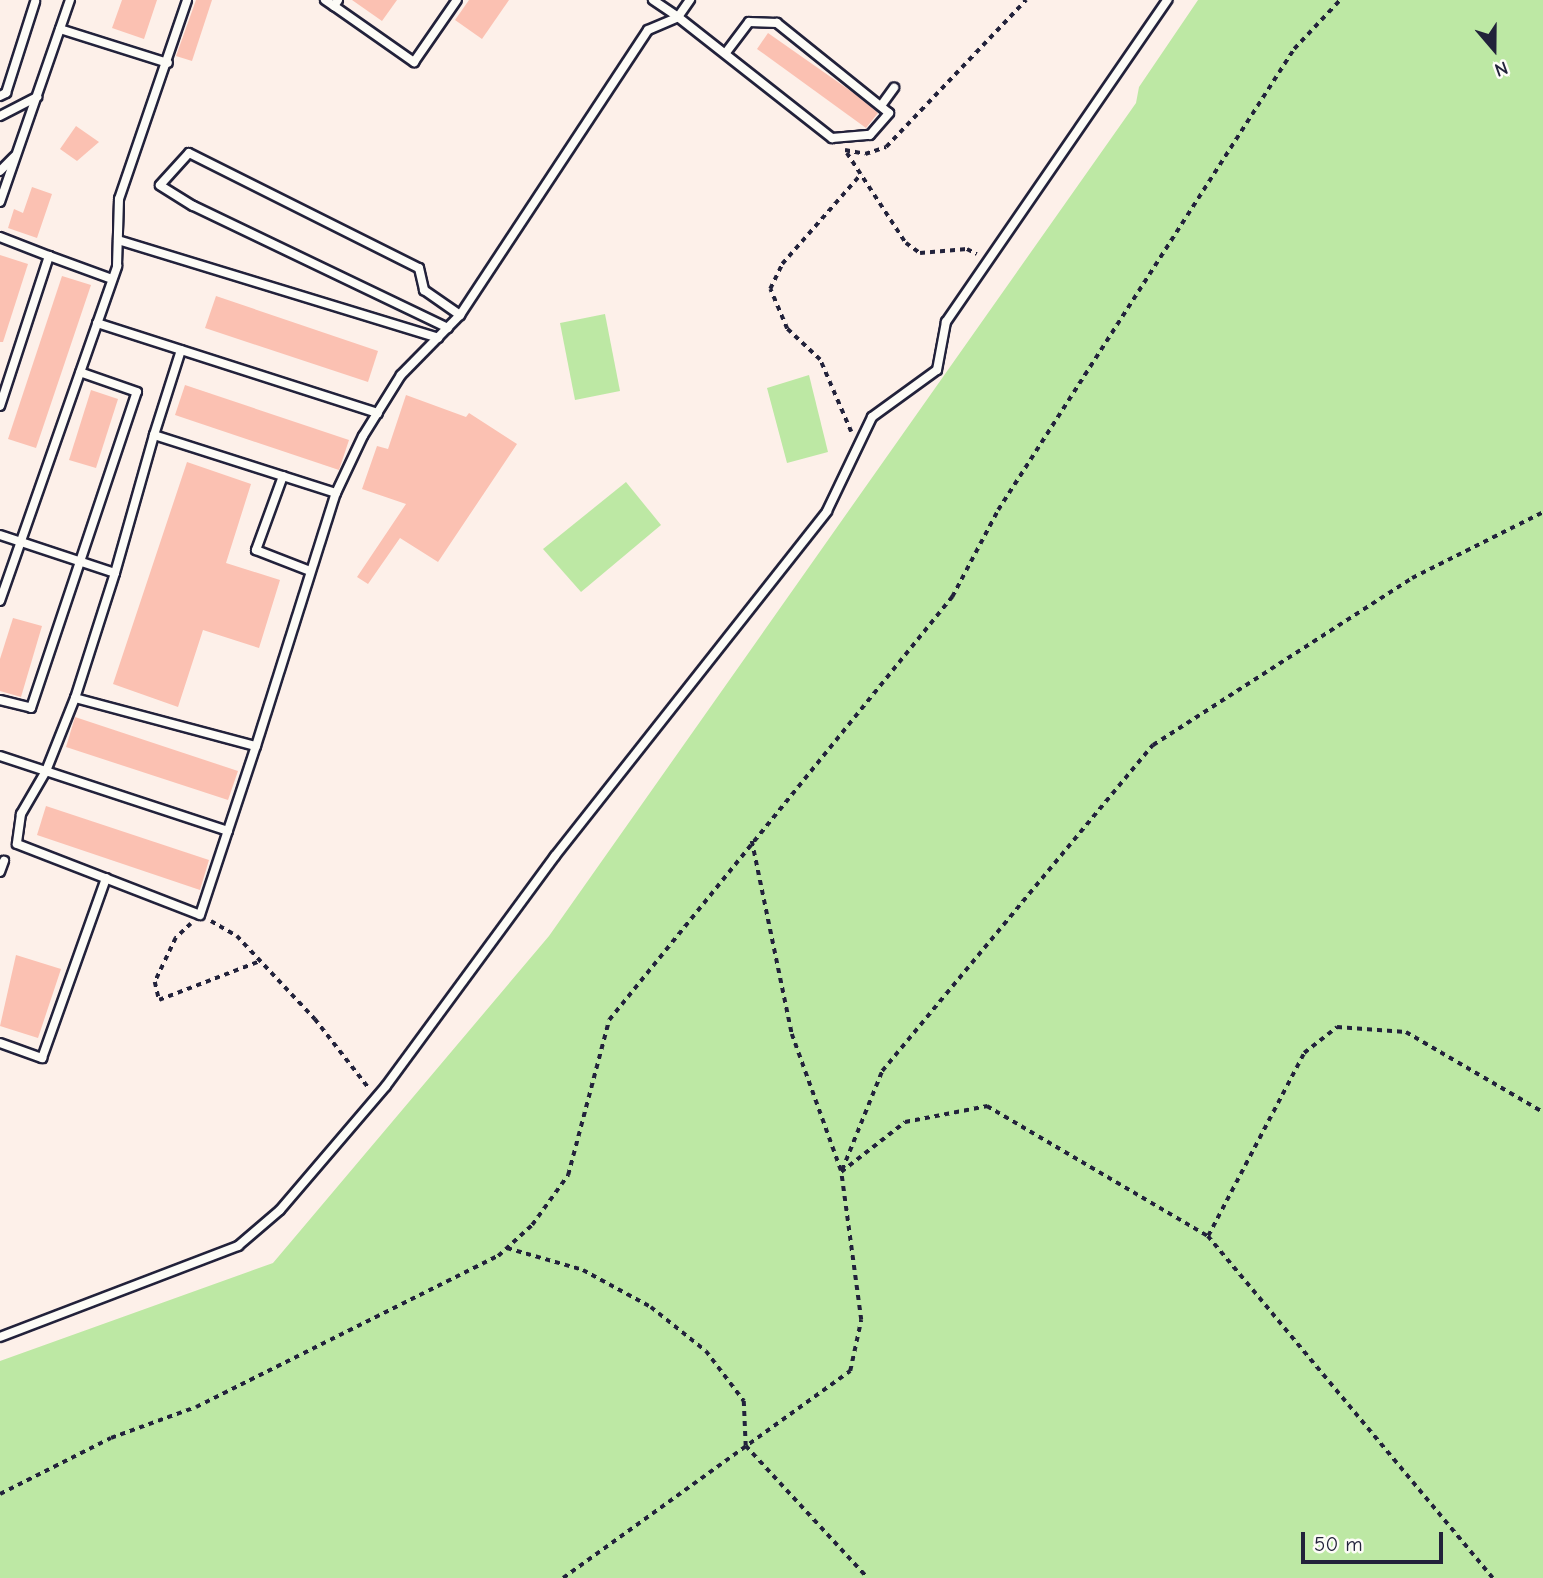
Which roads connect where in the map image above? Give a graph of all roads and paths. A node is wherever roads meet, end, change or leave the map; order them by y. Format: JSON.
{"nodes":[{"id":1,"x":70,"y":0,"type":"edge"},
{"id":2,"x":187,"y":0,"type":"edge"},
{"id":3,"x":325,"y":0,"type":"edge"},
{"id":4,"x":457,"y":0,"type":"edge"},
{"id":5,"x":653,"y":0,"type":"edge"},
{"id":6,"x":690,"y":0,"type":"edge"},
{"id":7,"x":1026,"y":0,"type":"edge"},
{"id":8,"x":1167,"y":0,"type":"edge"},
{"id":9,"x":1340,"y":0,"type":"edge"},
{"id":10,"x":35,"y":2,"type":"dead end"},
{"id":11,"x":336,"y":3,"type":"edge"},
{"id":12,"x":678,"y":17,"type":"junction"},
{"id":13,"x":60,"y":29,"type":"junction"},
{"id":14,"x":726,"y":53,"type":"junction"},
{"id":15,"x":168,"y":63,"type":"junction"},
{"id":16,"x":894,"y":88,"type":"dead end"},
{"id":17,"x":0,"y":96,"type":"edge"},
{"id":18,"x":37,"y":97,"type":"junction"},
{"id":19,"x":883,"y":103,"type":"junction"},
{"id":20,"x":0,"y":116,"type":"edge"},
{"id":21,"x":832,"y":138,"type":"junction"},
{"id":22,"x":847,"y":153,"type":"junction"},
{"id":23,"x":16,"y":155,"type":"junction"},
{"id":24,"x":0,"y":161,"type":"edge"},
{"id":25,"x":0,"y":171,"type":"edge"},
{"id":26,"x":861,"y":174,"type":"junction"},
{"id":27,"x":0,"y":202,"type":"edge"},
{"id":28,"x":0,"y":237,"type":"edge"},
{"id":29,"x":118,"y":240,"type":"junction"},
{"id":30,"x":49,"y":256,"type":"junction"},
{"id":31,"x":988,"y":260,"type":"junction"},
{"id":32,"x":112,"y":279,"type":"junction"},
{"id":33,"x":460,"y":315,"type":"junction"},
{"id":34,"x":97,"y":323,"type":"junction"},
{"id":35,"x":448,"y":328,"type":"junction"},
{"id":36,"x":438,"y":338,"type":"junction"},
{"id":37,"x":181,"y":350,"type":"junction"},
{"id":38,"x":80,"y":372,"type":"junction"},
{"id":39,"x":0,"y":406,"type":"edge"},
{"id":40,"x":378,"y":412,"type":"junction"},
{"id":41,"x":153,"y":435,"type":"junction"},
{"id":42,"x":857,"y":444,"type":"junction"},
{"id":43,"x":283,"y":476,"type":"junction"},
{"id":44,"x":336,"y":493,"type":"junction"},
{"id":45,"x":1543,"y":512,"type":"edge"},
{"id":46,"x":0,"y":535,"type":"edge"},
{"id":47,"x":21,"y":542,"type":"junction"},
{"id":48,"x":80,"y":561,"type":"junction"},
{"id":49,"x":310,"y":571,"type":"junction"},
{"id":50,"x":115,"y":573,"type":"junction"},
{"id":51,"x":0,"y":601,"type":"edge"},
{"id":52,"x":75,"y":698,"type":"junction"},
{"id":53,"x":0,"y":700,"type":"edge"},
{"id":54,"x":256,"y":746,"type":"junction"},
{"id":55,"x":0,"y":756,"type":"edge"},
{"id":56,"x":46,"y":771,"type":"junction"},
{"id":57,"x":228,"y":831,"type":"junction"},
{"id":58,"x":752,"y":841,"type":"junction"},
{"id":59,"x":4,"y":860,"type":"dead end"},
{"id":60,"x":0,"y":872,"type":"edge"},
{"id":61,"x":106,"y":878,"type":"junction"},
{"id":62,"x":200,"y":915,"type":"junction"},
{"id":63,"x":260,"y":961,"type":"junction"},
{"id":64,"x":0,"y":1043,"type":"edge"},
{"id":65,"x":376,"y":1097,"type":"junction"},
{"id":66,"x":1543,"y":1112,"type":"edge"},
{"id":67,"x":841,"y":1171,"type":"junction"},
{"id":68,"x":1208,"y":1236,"type":"junction"},
{"id":69,"x":507,"y":1248,"type":"junction"},
{"id":70,"x":0,"y":1337,"type":"edge"},
{"id":71,"x":746,"y":1446,"type":"junction"},
{"id":72,"x":0,"y":1493,"type":"edge"},
{"id":73,"x":564,"y":1578,"type":"edge"},
{"id":74,"x":868,"y":1578,"type":"edge"},
{"id":75,"x":1493,"y":1578,"type":"edge"}],
"edges":[{"from":1,"to":13,"type":"lane"},
{"from":2,"to":15,"type":"lane"},
{"from":3,"to":11,"type":"lane"},
{"from":4,"to":11,"type":"lane"},
{"from":5,"to":12,"type":"lane"},
{"from":6,"to":12,"type":"lane"},
{"from":7,"to":22,"type":"path"},
{"from":8,"to":31,"type":"lane"},
{"from":9,"to":58,"type":"path"},
{"from":10,"to":17,"type":"lane"},
{"from":12,"to":14,"type":"lane"},
{"from":12,"to":33,"type":"lane"},
{"from":13,"to":15,"type":"lane"},
{"from":13,"to":18,"type":"lane"},
{"from":14,"to":19,"type":"lane"},
{"from":14,"to":21,"type":"lane"},
{"from":15,"to":29,"type":"lane"},
{"from":16,"to":19,"type":"lane"},
{"from":18,"to":20,"type":"lane"},
{"from":18,"to":23,"type":"lane"},
{"from":19,"to":21,"type":"lane"},
{"from":21,"to":22,"type":"path"},
{"from":22,"to":26,"type":"path"},
{"from":23,"to":24,"type":"lane"},
{"from":23,"to":25,"type":"lane"},
{"from":23,"to":27,"type":"lane"},
{"from":26,"to":31,"type":"path"},
{"from":26,"to":42,"type":"path"},
{"from":28,"to":30,"type":"lane"},
{"from":29,"to":32,"type":"lane"},
{"from":29,"to":36,"type":"lane"},
{"from":30,"to":32,"type":"lane"},
{"from":30,"to":39,"type":"lane"},
{"from":31,"to":42,"type":"lane"},
{"from":32,"to":34,"type":"lane"},
{"from":33,"to":35,"type":"lane"},
{"from":33,"to":35,"type":"lane"},
{"from":34,"to":37,"type":"lane"},
{"from":34,"to":38,"type":"lane"},
{"from":35,"to":36,"type":"lane"},
{"from":36,"to":40,"type":"lane"},
{"from":37,"to":40,"type":"lane"},
{"from":37,"to":41,"type":"lane"},
{"from":38,"to":47,"type":"lane"},
{"from":38,"to":48,"type":"lane"},
{"from":40,"to":44,"type":"lane"},
{"from":41,"to":43,"type":"lane"},
{"from":41,"to":50,"type":"lane"},
{"from":42,"to":65,"type":"lane"},
{"from":43,"to":44,"type":"lane"},
{"from":43,"to":49,"type":"lane"},
{"from":44,"to":49,"type":"lane"},
{"from":45,"to":67,"type":"path"},
{"from":46,"to":47,"type":"lane"},
{"from":47,"to":48,"type":"lane"},
{"from":47,"to":51,"type":"lane"},
{"from":48,"to":50,"type":"lane"},
{"from":48,"to":53,"type":"lane"},
{"from":49,"to":54,"type":"lane"},
{"from":50,"to":52,"type":"lane"},
{"from":52,"to":54,"type":"lane"},
{"from":52,"to":56,"type":"lane"},
{"from":54,"to":57,"type":"lane"},
{"from":55,"to":56,"type":"lane"},
{"from":56,"to":57,"type":"lane"},
{"from":56,"to":61,"type":"lane"},
{"from":57,"to":62,"type":"lane"},
{"from":58,"to":67,"type":"path"},
{"from":58,"to":69,"type":"path"},
{"from":59,"to":60,"type":"lane"},
{"from":61,"to":62,"type":"lane"},
{"from":61,"to":64,"type":"lane"},
{"from":62,"to":63,"type":"path"},
{"from":62,"to":63,"type":"path"},
{"from":63,"to":65,"type":"path"},
{"from":65,"to":70,"type":"lane"},
{"from":66,"to":68,"type":"path"},
{"from":67,"to":68,"type":"path"},
{"from":67,"to":71,"type":"path"},
{"from":68,"to":75,"type":"path"},
{"from":69,"to":71,"type":"path"},
{"from":69,"to":72,"type":"path"},
{"from":71,"to":73,"type":"path"},
{"from":71,"to":74,"type":"path"}]}
